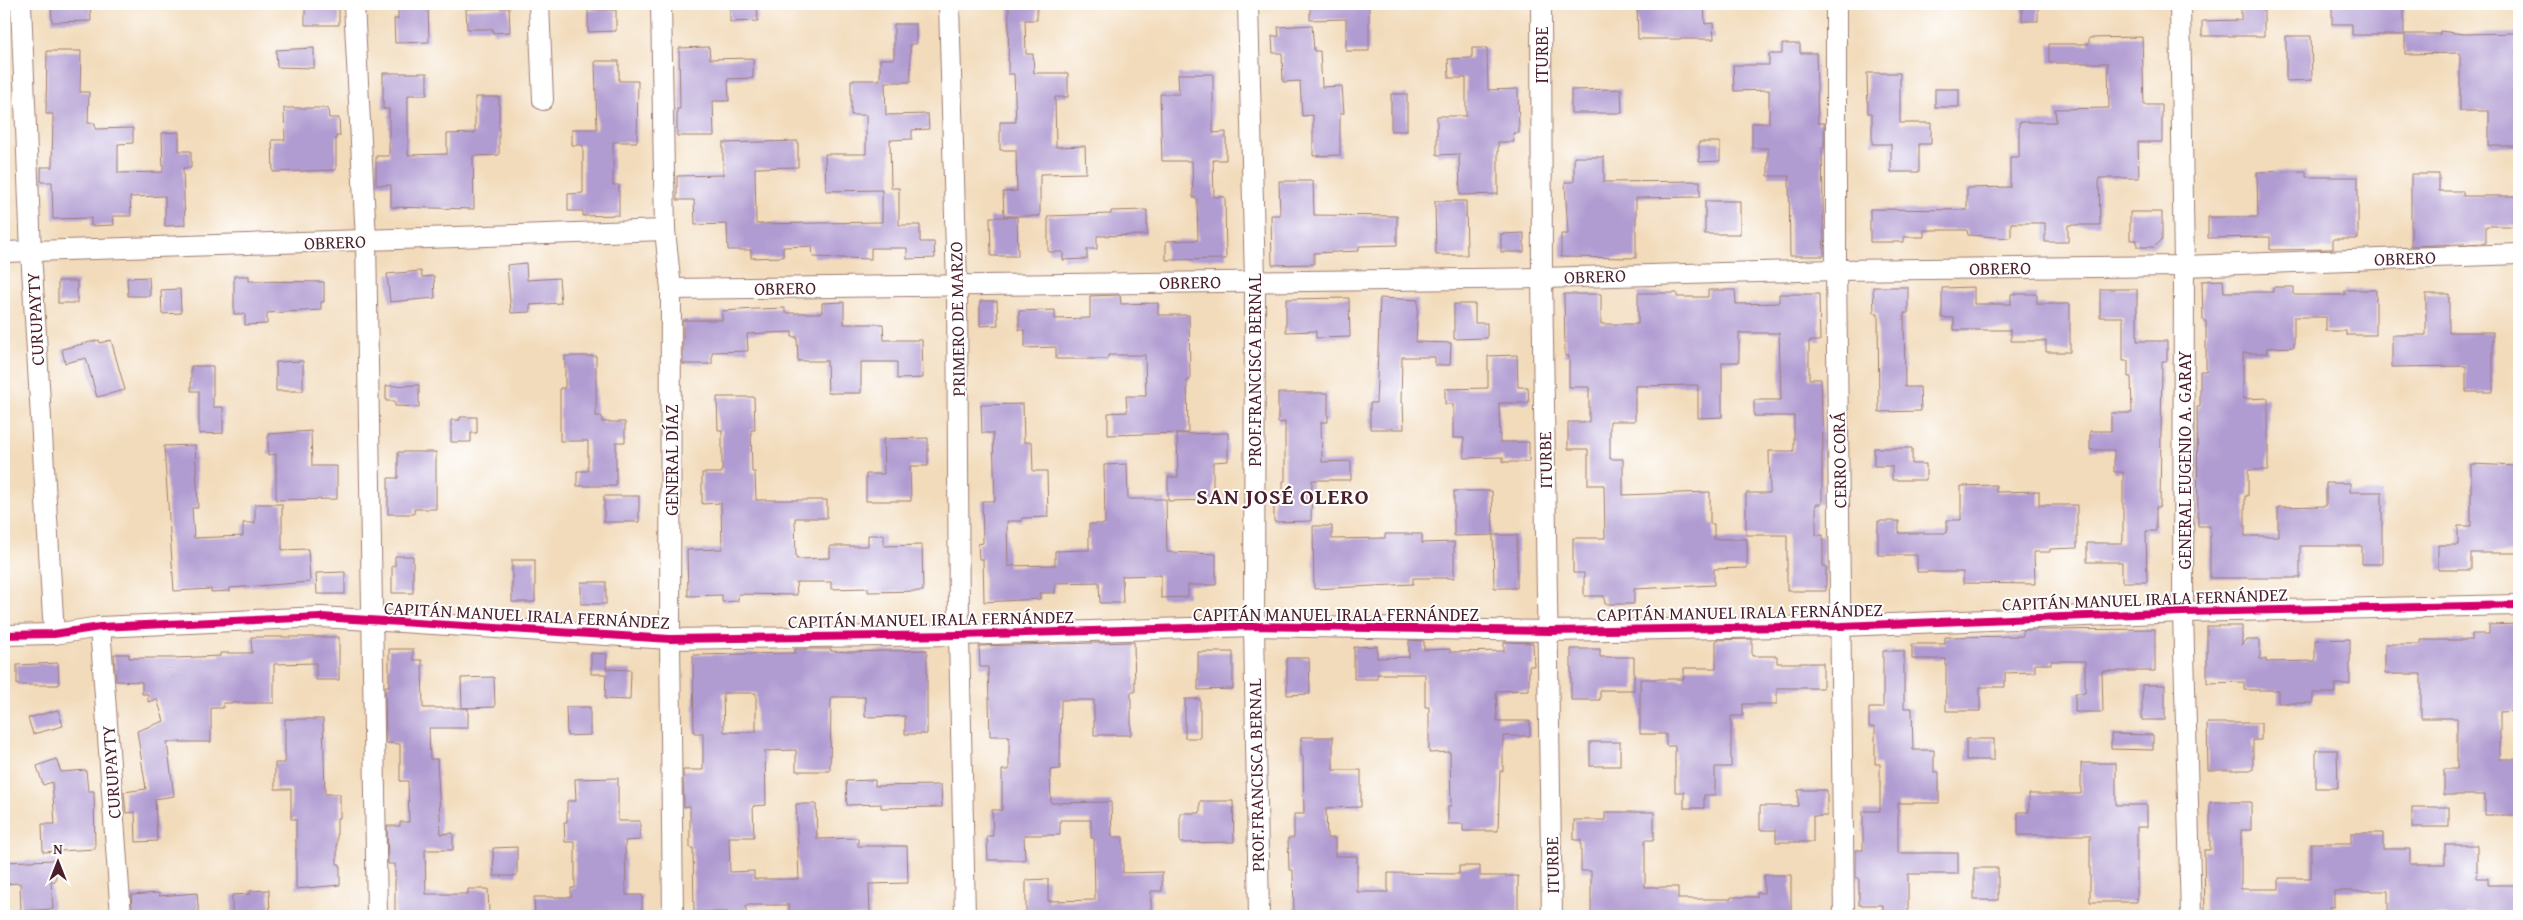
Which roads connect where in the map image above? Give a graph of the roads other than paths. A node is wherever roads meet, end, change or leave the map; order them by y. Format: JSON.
{"nodes":[{"id":1,"x":21,"y":4,"type":"edge"},
{"id":2,"x":354,"y":4,"type":"edge"},
{"id":3,"x":539,"y":4,"type":"edge"},
{"id":4,"x":661,"y":4,"type":"edge"},
{"id":5,"x":949,"y":4,"type":"edge"},
{"id":6,"x":1248,"y":4,"type":"edge"},
{"id":7,"x":1541,"y":4,"type":"edge"},
{"id":8,"x":1836,"y":4,"type":"edge"},
{"id":9,"x":2180,"y":4,"type":"edge"},
{"id":10,"x":543,"y":100,"type":"dead end"},
{"id":11,"x":666,"y":230,"type":"junction"},
{"id":12,"x":366,"y":240,"type":"junction"},
{"id":13,"x":4,"y":252,"type":"edge"},
{"id":14,"x":31,"y":252,"type":"junction"},
{"id":15,"x":2519,"y":254,"type":"edge"},
{"id":16,"x":2184,"y":266,"type":"junction"},
{"id":17,"x":1836,"y":270,"type":"junction"},
{"id":18,"x":1542,"y":278,"type":"junction"},
{"id":19,"x":1255,"y":281,"type":"junction"},
{"id":20,"x":957,"y":286,"type":"junction"},
{"id":21,"x":671,"y":289,"type":"junction"},
{"id":22,"x":2519,"y":604,"type":"edge"},
{"id":23,"x":2183,"y":612,"type":"junction"},
{"id":24,"x":371,"y":621,"type":"junction"},
{"id":25,"x":1254,"y":626,"type":"junction"},
{"id":26,"x":1842,"y":626,"type":"junction"},
{"id":27,"x":100,"y":627,"type":"junction"},
{"id":28,"x":1549,"y":632,"type":"junction"},
{"id":29,"x":54,"y":634,"type":"junction"},
{"id":30,"x":4,"y":635,"type":"edge"},
{"id":31,"x":959,"y":635,"type":"junction"},
{"id":32,"x":670,"y":639,"type":"junction"},
{"id":33,"x":121,"y":916,"type":"edge"},
{"id":34,"x":377,"y":916,"type":"edge"},
{"id":35,"x":674,"y":916,"type":"edge"},
{"id":36,"x":965,"y":916,"type":"edge"},
{"id":37,"x":1259,"y":916,"type":"edge"},
{"id":38,"x":1552,"y":916,"type":"edge"},
{"id":39,"x":1844,"y":916,"type":"edge"},
{"id":40,"x":2191,"y":916,"type":"edge"}],
"edges":[{"from":1,"to":14,"type":"street","name":"CURUPAYTY"},
{"from":2,"to":12,"type":"street"},
{"from":3,"to":10,"type":"street"},
{"from":4,"to":11,"type":"street","name":"GENERAL DÍAZ"},
{"from":5,"to":20,"type":"street","name":"PRIMERO DE MARZO"},
{"from":6,"to":19,"type":"street","name":"PROF.FRANCISCA BERNAL"},
{"from":7,"to":18,"type":"street","name":"ITURBE"},
{"from":8,"to":17,"type":"street","name":"CERRO CORÁ"},
{"from":9,"to":16,"type":"street","name":"GENERAL EUGENIO A. GARAY"},
{"from":11,"to":12,"type":"street","name":"OBRERO"},
{"from":11,"to":21,"type":"street","name":"GENERAL DÍAZ"},
{"from":12,"to":14,"type":"street","name":"OBRERO"},
{"from":12,"to":24,"type":"street"},
{"from":13,"to":14,"type":"street","name":"OBRERO"},
{"from":14,"to":29,"type":"street","name":"CURUPAYTY"},
{"from":15,"to":16,"type":"street","name":"OBRERO"},
{"from":16,"to":17,"type":"street","name":"OBRERO"},
{"from":16,"to":23,"type":"street","name":"GENERAL EUGENIO A. GARAY"},
{"from":17,"to":18,"type":"street","name":"OBRERO"},
{"from":17,"to":26,"type":"street","name":"CERRO CORÁ"},
{"from":18,"to":19,"type":"street","name":"OBRERO"},
{"from":18,"to":28,"type":"street","name":"ITURBE"},
{"from":19,"to":20,"type":"street","name":"OBRERO"},
{"from":19,"to":25,"type":"street","name":"PROF.FRANCISCA BERNAL"},
{"from":20,"to":21,"type":"street","name":"OBRERO"},
{"from":20,"to":31,"type":"street","name":"PRIMERO DE MARZO"},
{"from":21,"to":32,"type":"street","name":"GENERAL DÍAZ"},
{"from":22,"to":23,"type":"street","name":"CAPITÁN MANUEL IRALA FERNÁNDEZ"},
{"from":23,"to":26,"type":"street","name":"CAPITÁN MANUEL IRALA FERNÁNDEZ"},
{"from":23,"to":40,"type":"street","name":"GENERAL EUGENIO A. GARAY"},
{"from":24,"to":27,"type":"street","name":"CAPITÁN MANUEL IRALA FERNÁNDEZ"},
{"from":24,"to":32,"type":"street","name":"CAPITÁN MANUEL IRALA FERNÁNDEZ"},
{"from":24,"to":34,"type":"street"},
{"from":25,"to":28,"type":"street","name":"CAPITÁN MANUEL IRALA FERNÁNDEZ"},
{"from":25,"to":31,"type":"street","name":"CAPITÁN MANUEL IRALA FERNÁNDEZ"},
{"from":25,"to":37,"type":"street","name":"PROF.FRANCISCA BERNAL"},
{"from":26,"to":28,"type":"street","name":"CAPITÁN MANUEL IRALA FERNÁNDEZ"},
{"from":26,"to":39,"type":"street","name":"CERRO CORÁ"},
{"from":27,"to":29,"type":"street","name":"CAPITÁN MANUEL IRALA FERNÁNDEZ"},
{"from":27,"to":33,"type":"street","name":"CURUPAYTY"},
{"from":28,"to":38,"type":"street","name":"ITURBE"},
{"from":29,"to":30,"type":"street","name":"CAPITÁN MANUEL IRALA FERNÁNDEZ"},
{"from":31,"to":32,"type":"street","name":"CAPITÁN MANUEL IRALA FERNÁNDEZ"},
{"from":31,"to":36,"type":"street","name":"PRIMERO DE MARZO"},
{"from":32,"to":35,"type":"street","name":"GENERAL DÍAZ"}]}
